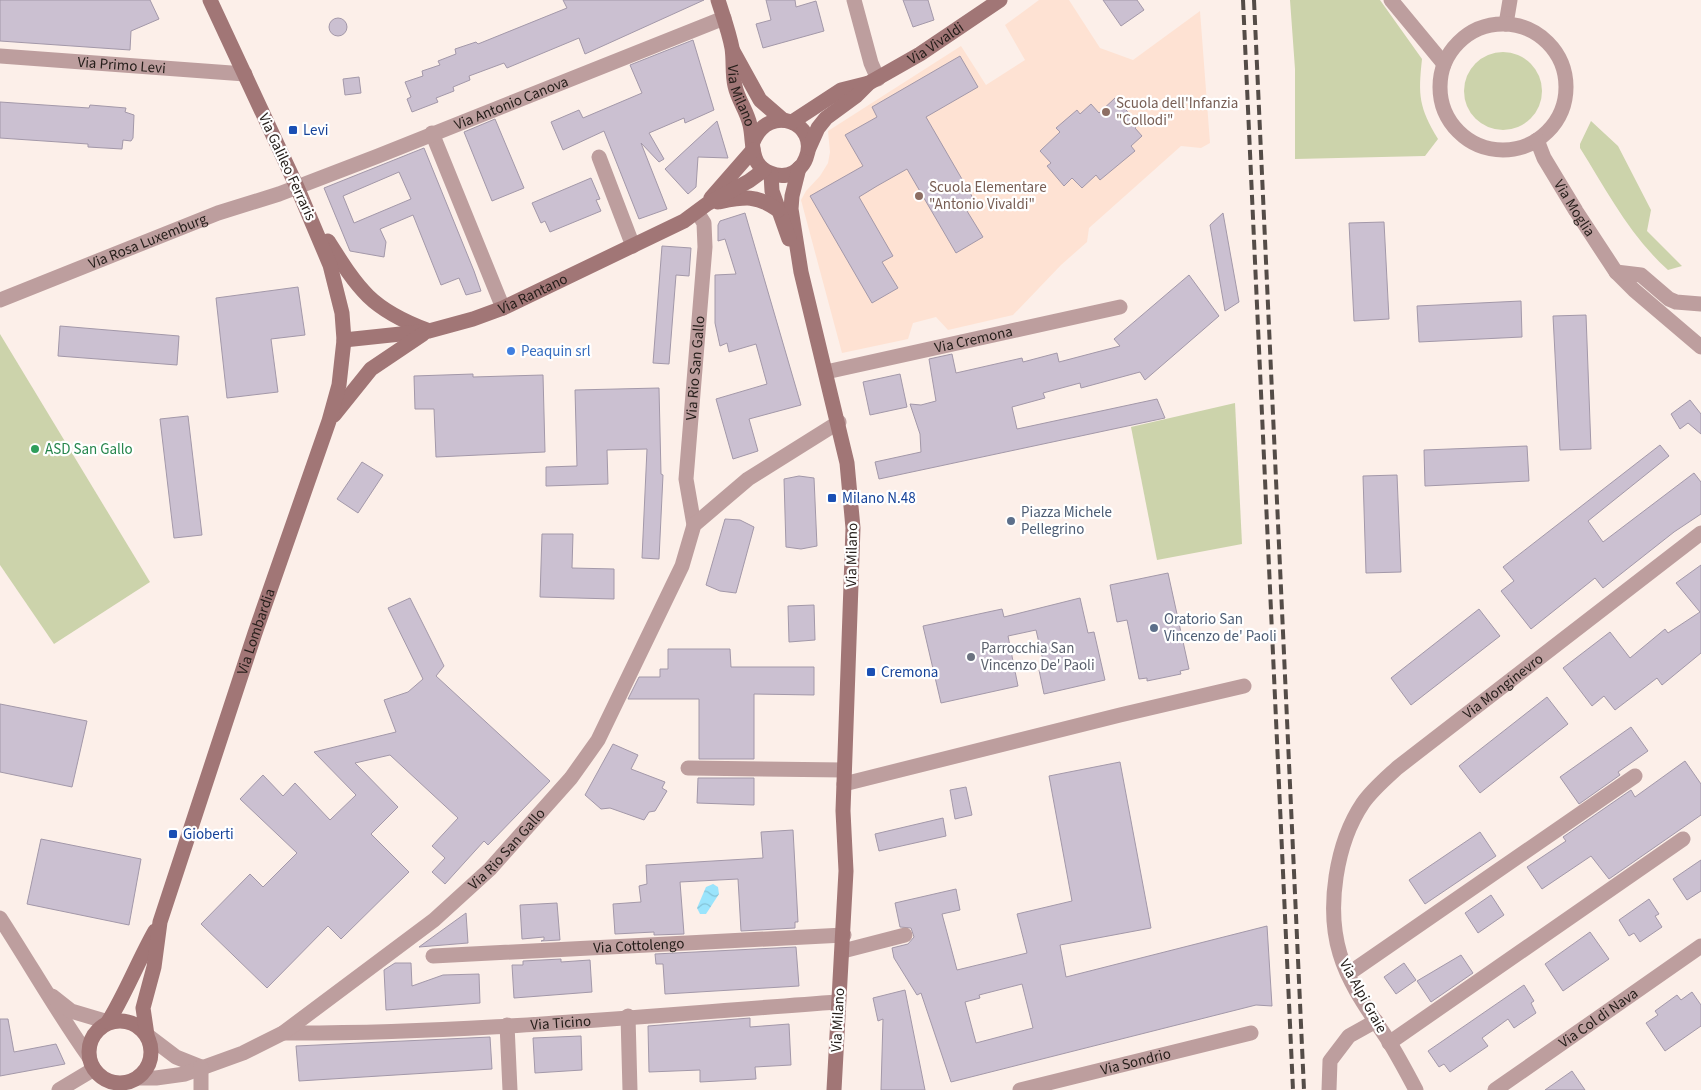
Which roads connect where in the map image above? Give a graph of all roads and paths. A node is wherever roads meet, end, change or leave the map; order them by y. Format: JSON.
{"nodes":[{"id":1,"x":210,"y":0,"type":"edge"},
{"id":2,"x":718,"y":0,"type":"edge"},
{"id":3,"x":854,"y":0,"type":"edge"},
{"id":4,"x":1000,"y":0,"type":"edge"},
{"id":5,"x":1391,"y":0,"type":"edge"},
{"id":6,"x":1510,"y":0,"type":"edge"},
{"id":7,"x":724,"y":18,"type":"junction"},
{"id":8,"x":1506,"y":24,"type":"junction"},
{"id":9,"x":732,"y":49,"type":"junction"},
{"id":10,"x":0,"y":56,"type":"edge"},
{"id":11,"x":1444,"y":64,"type":"junction"},
{"id":12,"x":245,"y":74,"type":"junction"},
{"id":13,"x":874,"y":81,"type":"junction"},
{"id":14,"x":787,"y":121,"type":"junction"},
{"id":15,"x":432,"y":133,"type":"junction"},
{"id":16,"x":1537,"y":140,"type":"junction"},
{"id":17,"x":753,"y":146,"type":"junction"},
{"id":18,"x":809,"y":148,"type":"junction"},
{"id":19,"x":599,"y":157,"type":"dead end"},
{"id":20,"x":800,"y":168,"type":"junction"},
{"id":21,"x":767,"y":172,"type":"junction"},
{"id":22,"x":297,"y":187,"type":"junction"},
{"id":23,"x":702,"y":208,"type":"junction"},
{"id":24,"x":307,"y":209,"type":"junction"},
{"id":25,"x":778,"y":210,"type":"junction"},
{"id":26,"x":633,"y":246,"type":"junction"},
{"id":27,"x":801,"y":272,"type":"junction"},
{"id":28,"x":1616,"y":272,"type":"junction"},
{"id":29,"x":0,"y":300,"type":"edge"},
{"id":30,"x":1701,"y":304,"type":"edge"},
{"id":31,"x":1120,"y":307,"type":"dead end"},
{"id":32,"x":503,"y":308,"type":"junction"},
{"id":33,"x":429,"y":331,"type":"junction"},
{"id":34,"x":344,"y":340,"type":"junction"},
{"id":35,"x":1701,"y":347,"type":"edge"},
{"id":36,"x":826,"y":372,"type":"junction"},
{"id":37,"x":329,"y":421,"type":"junction"},
{"id":38,"x":839,"y":422,"type":"junction"},
{"id":39,"x":694,"y":525,"type":"junction"},
{"id":40,"x":1701,"y":533,"type":"edge"},
{"id":41,"x":1244,"y":686,"type":"dead end"},
{"id":42,"x":688,"y":768,"type":"dead end"},
{"id":43,"x":1635,"y":776,"type":"dead end"},
{"id":44,"x":844,"y":777,"type":"junction"},
{"id":45,"x":1683,"y":839,"type":"dead end"},
{"id":46,"x":1339,"y":865,"type":"joint"},
{"id":47,"x":0,"y":918,"type":"edge"},
{"id":48,"x":160,"y":922,"type":"junction"},
{"id":49,"x":844,"y":935,"type":"junction"},
{"id":50,"x":905,"y":935,"type":"dead end"},
{"id":51,"x":1701,"y":946,"type":"edge"},
{"id":52,"x":843,"y":951,"type":"junction"},
{"id":53,"x":433,"y":956,"type":"dead end"},
{"id":54,"x":1348,"y":974,"type":"junction"},
{"id":55,"x":49,"y":993,"type":"junction"},
{"id":56,"x":838,"y":1002,"type":"junction"},
{"id":57,"x":628,"y":1016,"type":"junction"},
{"id":58,"x":1376,"y":1021,"type":"junction"},
{"id":59,"x":108,"y":1022,"type":"junction"},
{"id":60,"x":507,"y":1025,"type":"junction"},
{"id":61,"x":283,"y":1032,"type":"junction"},
{"id":62,"x":1251,"y":1032,"type":"dead end"},
{"id":63,"x":147,"y":1035,"type":"junction"},
{"id":64,"x":1390,"y":1043,"type":"junction"},
{"id":65,"x":201,"y":1067,"type":"junction"},
{"id":66,"x":98,"y":1074,"type":"edge"},
{"id":67,"x":134,"y":1083,"type":"edge"},
{"id":68,"x":59,"y":1090,"type":"edge"},
{"id":69,"x":201,"y":1090,"type":"edge"},
{"id":70,"x":510,"y":1090,"type":"edge"},
{"id":71,"x":630,"y":1090,"type":"edge"},
{"id":72,"x":834,"y":1090,"type":"edge"},
{"id":73,"x":1020,"y":1090,"type":"edge"},
{"id":74,"x":1329,"y":1090,"type":"edge"},
{"id":75,"x":1416,"y":1090,"type":"edge"},
{"id":76,"x":1495,"y":1090,"type":"edge"}],
"edges":[{"from":1,"to":12,"type":"street","name":"Via Galileo Ferraris"},
{"from":2,"to":7,"type":"street","name":"Via Milano"},
{"from":3,"to":13,"type":"street"},
{"from":4,"to":13,"type":"street","name":"Via Vivaldi"},
{"from":5,"to":11,"type":"street"},
{"from":6,"to":8,"type":"street"},
{"from":7,"to":9,"type":"street","name":"Via Milano"},
{"from":7,"to":15,"type":"street","name":"Via Antonio Canova"},
{"from":8,"to":11,"type":"street"},
{"from":8,"to":16,"type":"street"},
{"from":9,"to":14,"type":"street","name":"Via Milano"},
{"from":9,"to":17,"type":"street","name":"Via Milano"},
{"from":10,"to":12,"type":"street","name":"Via Primo Levi"},
{"from":11,"to":16,"type":"street"},
{"from":12,"to":22,"type":"street","name":"Via Galileo Ferraris"},
{"from":13,"to":14,"type":"street","name":"Via Vivaldi"},
{"from":13,"to":18,"type":"street","name":"Via Vivaldi"},
{"from":14,"to":17,"type":"street","name":"Via Milano"},
{"from":14,"to":18,"type":"street","name":"Via Milano"},
{"from":15,"to":22,"type":"street","name":"Via Antonio Canova"},
{"from":15,"to":32,"type":"street"},
{"from":16,"to":28,"type":"street","name":"Via Moglia"},
{"from":17,"to":21,"type":"street","name":"Via Milano"},
{"from":17,"to":23,"type":"street","name":"Via Rantano"},
{"from":18,"to":20,"type":"street","name":"Via Milano"},
{"from":19,"to":26,"type":"street"},
{"from":20,"to":21,"type":"street"},
{"from":20,"to":27,"type":"street","name":"Via Milano"},
{"from":21,"to":23,"type":"street","name":"Via Rantano"},
{"from":21,"to":25,"type":"street","name":"Via Milano"},
{"from":22,"to":24,"type":"street","name":"Via Galileo Ferraris"},
{"from":22,"to":29,"type":"street","name":"Via Rosa Luxemburg"},
{"from":23,"to":25,"type":"street"},
{"from":23,"to":26,"type":"street","name":"Via Rantano"},
{"from":23,"to":39,"type":"street","name":"Via Rio San Gallo"},
{"from":24,"to":33,"type":"street"},
{"from":24,"to":34,"type":"street","name":"Via Galileo Ferraris"},
{"from":25,"to":27,"type":"street","name":"Via Milano"},
{"from":26,"to":32,"type":"street","name":"Via Rantano"},
{"from":27,"to":36,"type":"street","name":"Via Milano"},
{"from":28,"to":30,"type":"street"},
{"from":28,"to":35,"type":"street","name":"Via Moglia"},
{"from":31,"to":36,"type":"street","name":"Via Cremona"},
{"from":32,"to":33,"type":"street","name":"Via Rantano"},
{"from":33,"to":34,"type":"street","name":"Via Rantano"},
{"from":33,"to":37,"type":"street","name":"Via Rantano"},
{"from":34,"to":37,"type":"street","name":"Via Lombardia"},
{"from":36,"to":38,"type":"street","name":"Via Milano"},
{"from":37,"to":48,"type":"street","name":"Via Lombardia"},
{"from":38,"to":39,"type":"street"},
{"from":38,"to":44,"type":"street","name":"Via Milano"},
{"from":39,"to":61,"type":"street","name":"Via Rio San Gallo"},
{"from":40,"to":46,"type":"street","name":"Via Monginevro"},
{"from":41,"to":44,"type":"street"},
{"from":42,"to":44,"type":"street"},
{"from":43,"to":54,"type":"street"},
{"from":44,"to":49,"type":"street","name":"Via Milano"},
{"from":45,"to":64,"type":"street"},
{"from":46,"to":54,"type":"street","name":"Via Alpi Graie"},
{"from":47,"to":55,"type":"street"},
{"from":48,"to":59,"type":"street","name":"Via Lombardia"},
{"from":48,"to":63,"type":"street","name":"Via Lombardia"},
{"from":49,"to":52,"type":"street","name":"Via Milano"},
{"from":49,"to":53,"type":"street","name":"Via Cottolengo"},
{"from":50,"to":52,"type":"street"},
{"from":51,"to":76,"type":"street","name":"Via Col di Nava"},
{"from":52,"to":56,"type":"street","name":"Via Milano"},
{"from":54,"to":58,"type":"street","name":"Via Alpi Graie"},
{"from":55,"to":59,"type":"street"},
{"from":55,"to":66,"type":"street"},
{"from":56,"to":57,"type":"street","name":"Via Ticino"},
{"from":56,"to":72,"type":"street","name":"Via Milano"},
{"from":57,"to":60,"type":"street","name":"Via Ticino"},
{"from":57,"to":71,"type":"street"},
{"from":58,"to":64,"type":"street","name":"Via Alpi Graie"},
{"from":58,"to":74,"type":"street"},
{"from":59,"to":63,"type":"street"},
{"from":59,"to":66,"type":"street"},
{"from":60,"to":61,"type":"street","name":"Via Ticino"},
{"from":60,"to":70,"type":"street"},
{"from":61,"to":65,"type":"street","name":"Via Rio San Gallo"},
{"from":62,"to":73,"type":"street","name":"Via Sondrio"},
{"from":63,"to":65,"type":"street"},
{"from":63,"to":67,"type":"street"},
{"from":64,"to":75,"type":"street","name":"Via Alpi Graie"},
{"from":65,"to":67,"type":"street","name":"Via Rio San Gallo"},
{"from":65,"to":69,"type":"street"},
{"from":66,"to":67,"type":"street"},
{"from":66,"to":68,"type":"street"}]}
